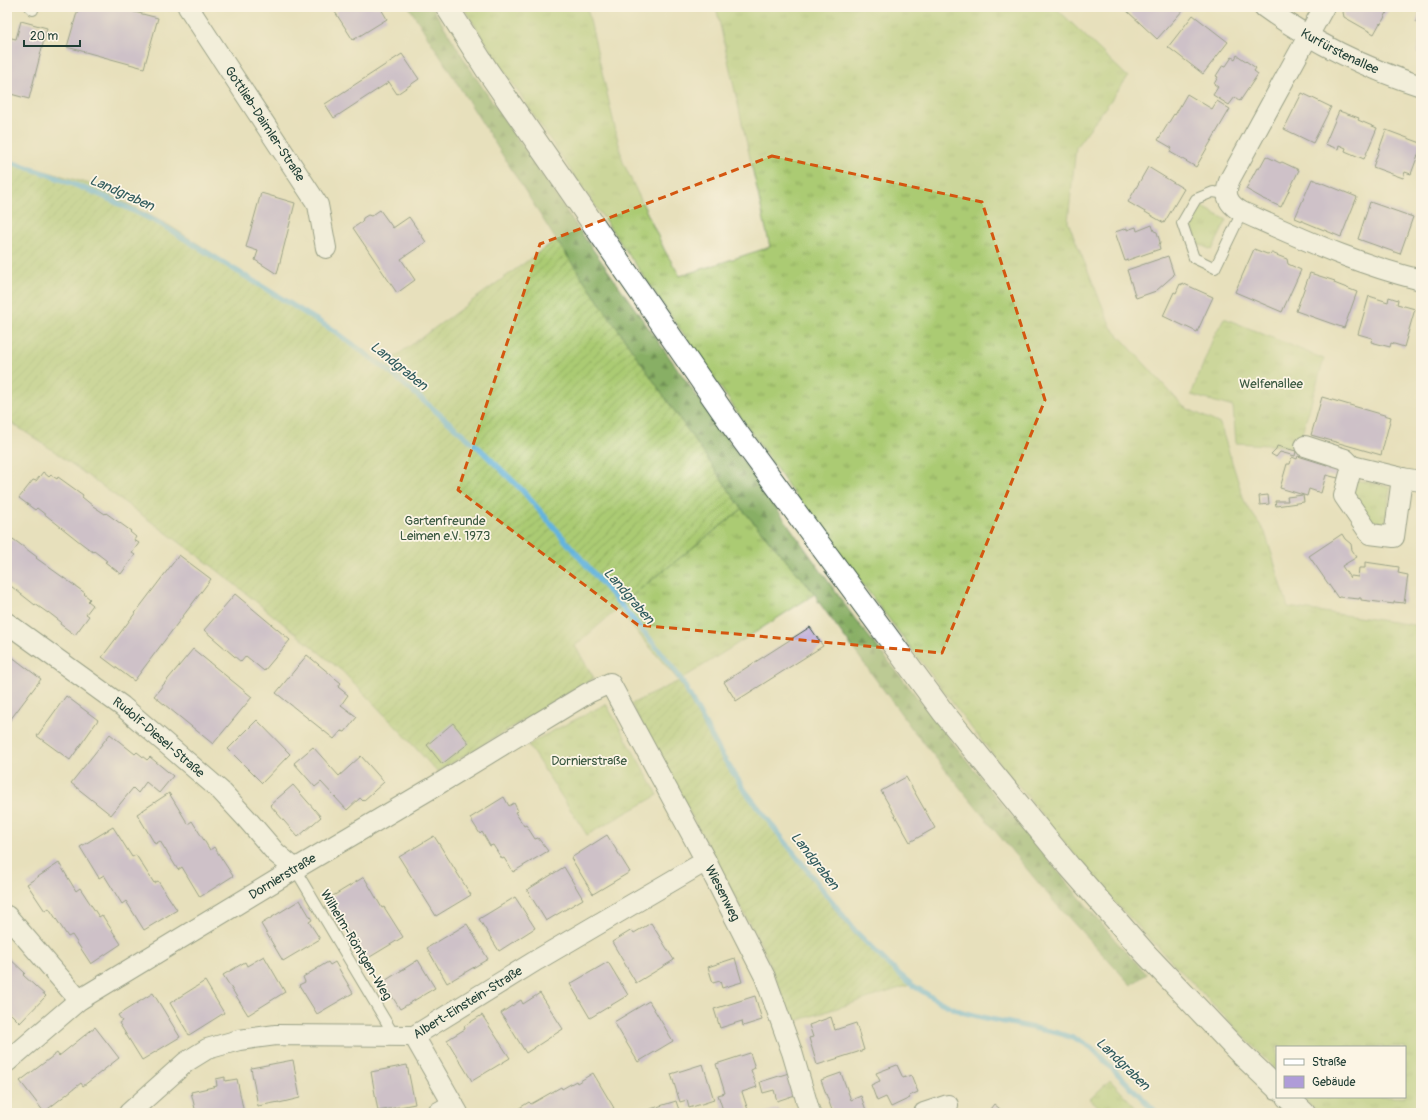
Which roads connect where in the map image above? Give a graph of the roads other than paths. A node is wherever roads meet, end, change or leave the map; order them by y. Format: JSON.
{"nodes":[{"id":1,"x":188,"y":7,"type":"edge"},
{"id":2,"x":447,"y":7,"type":"edge"},
{"id":3,"x":1264,"y":7,"type":"edge"},
{"id":4,"x":1324,"y":7,"type":"edge"},
{"id":5,"x":1309,"y":36,"type":"junction"},
{"id":6,"x":1421,"y":86,"type":"edge"},
{"id":7,"x":1226,"y":194,"type":"junction"},
{"id":8,"x":1242,"y":212,"type":"junction"},
{"id":9,"x":326,"y":248,"type":"dead end"},
{"id":10,"x":1421,"y":280,"type":"edge"},
{"id":11,"x":1305,"y":446,"type":"dead end"},
{"id":12,"x":1352,"y":466,"type":"junction"},
{"id":13,"x":1411,"y":479,"type":"edge"},
{"id":14,"x":7,"y":622,"type":"edge"},
{"id":15,"x":610,"y":683,"type":"joint"},
{"id":16,"x":706,"y":861,"type":"junction"},
{"id":17,"x":294,"y":869,"type":"junction"},
{"id":18,"x":7,"y":916,"type":"edge"},
{"id":19,"x":80,"y":1000,"type":"junction"},
{"id":20,"x":394,"y":1035,"type":"junction"},
{"id":21,"x":414,"y":1036,"type":"junction"},
{"id":22,"x":7,"y":1062,"type":"edge"},
{"id":23,"x":1276,"y":1087,"type":"edge"},
{"id":24,"x":1288,"y":1098,"type":"edge"},
{"id":25,"x":948,"y":1104,"type":"dead end"},
{"id":26,"x":449,"y":1110,"type":"edge"},
{"id":27,"x":129,"y":1113,"type":"edge"},
{"id":28,"x":810,"y":1113,"type":"edge"},
{"id":29,"x":924,"y":1113,"type":"edge"},
{"id":30,"x":1304,"y":1113,"type":"edge"}],
"edges":[{"from":1,"to":9,"type":"street","name":"Gottlieb-Daimler-Straße"},
{"from":2,"to":23,"type":"main road"},
{"from":3,"to":5,"type":"street","name":"Kurfürstenallee"},
{"from":4,"to":5,"type":"street"},
{"from":5,"to":6,"type":"street","name":"Kurfürstenallee"},
{"from":5,"to":7,"type":"street"},
{"from":7,"to":8,"type":"street"},
{"from":7,"to":8,"type":"lane"},
{"from":8,"to":10,"type":"street"},
{"from":11,"to":12,"type":"street"},
{"from":12,"to":13,"type":"street"},
{"from":12,"to":13,"type":"street"},
{"from":14,"to":17,"type":"street","name":"Rudolf-Diesel-Straße"},
{"from":15,"to":16,"type":"street","name":"Wiesenweg"},
{"from":15,"to":17,"type":"street","name":"Dornierstraße"},
{"from":16,"to":21,"type":"street","name":"Albert-Einstein-Straße"},
{"from":16,"to":28,"type":"street","name":"Wiesenweg"},
{"from":17,"to":19,"type":"street","name":"Dornierstraße"},
{"from":17,"to":20,"type":"lane","name":"Wilhelm-Röntgen-Weg"},
{"from":18,"to":19,"type":"street"},
{"from":19,"to":22,"type":"street","name":"Dornierstraße"},
{"from":20,"to":21,"type":"street","name":"Albert-Einstein-Straße"},
{"from":20,"to":27,"type":"street","name":"Albert-Einstein-Straße"},
{"from":21,"to":26,"type":"street"},
{"from":24,"to":30,"type":"main road"},
{"from":25,"to":29,"type":"street"}]}
